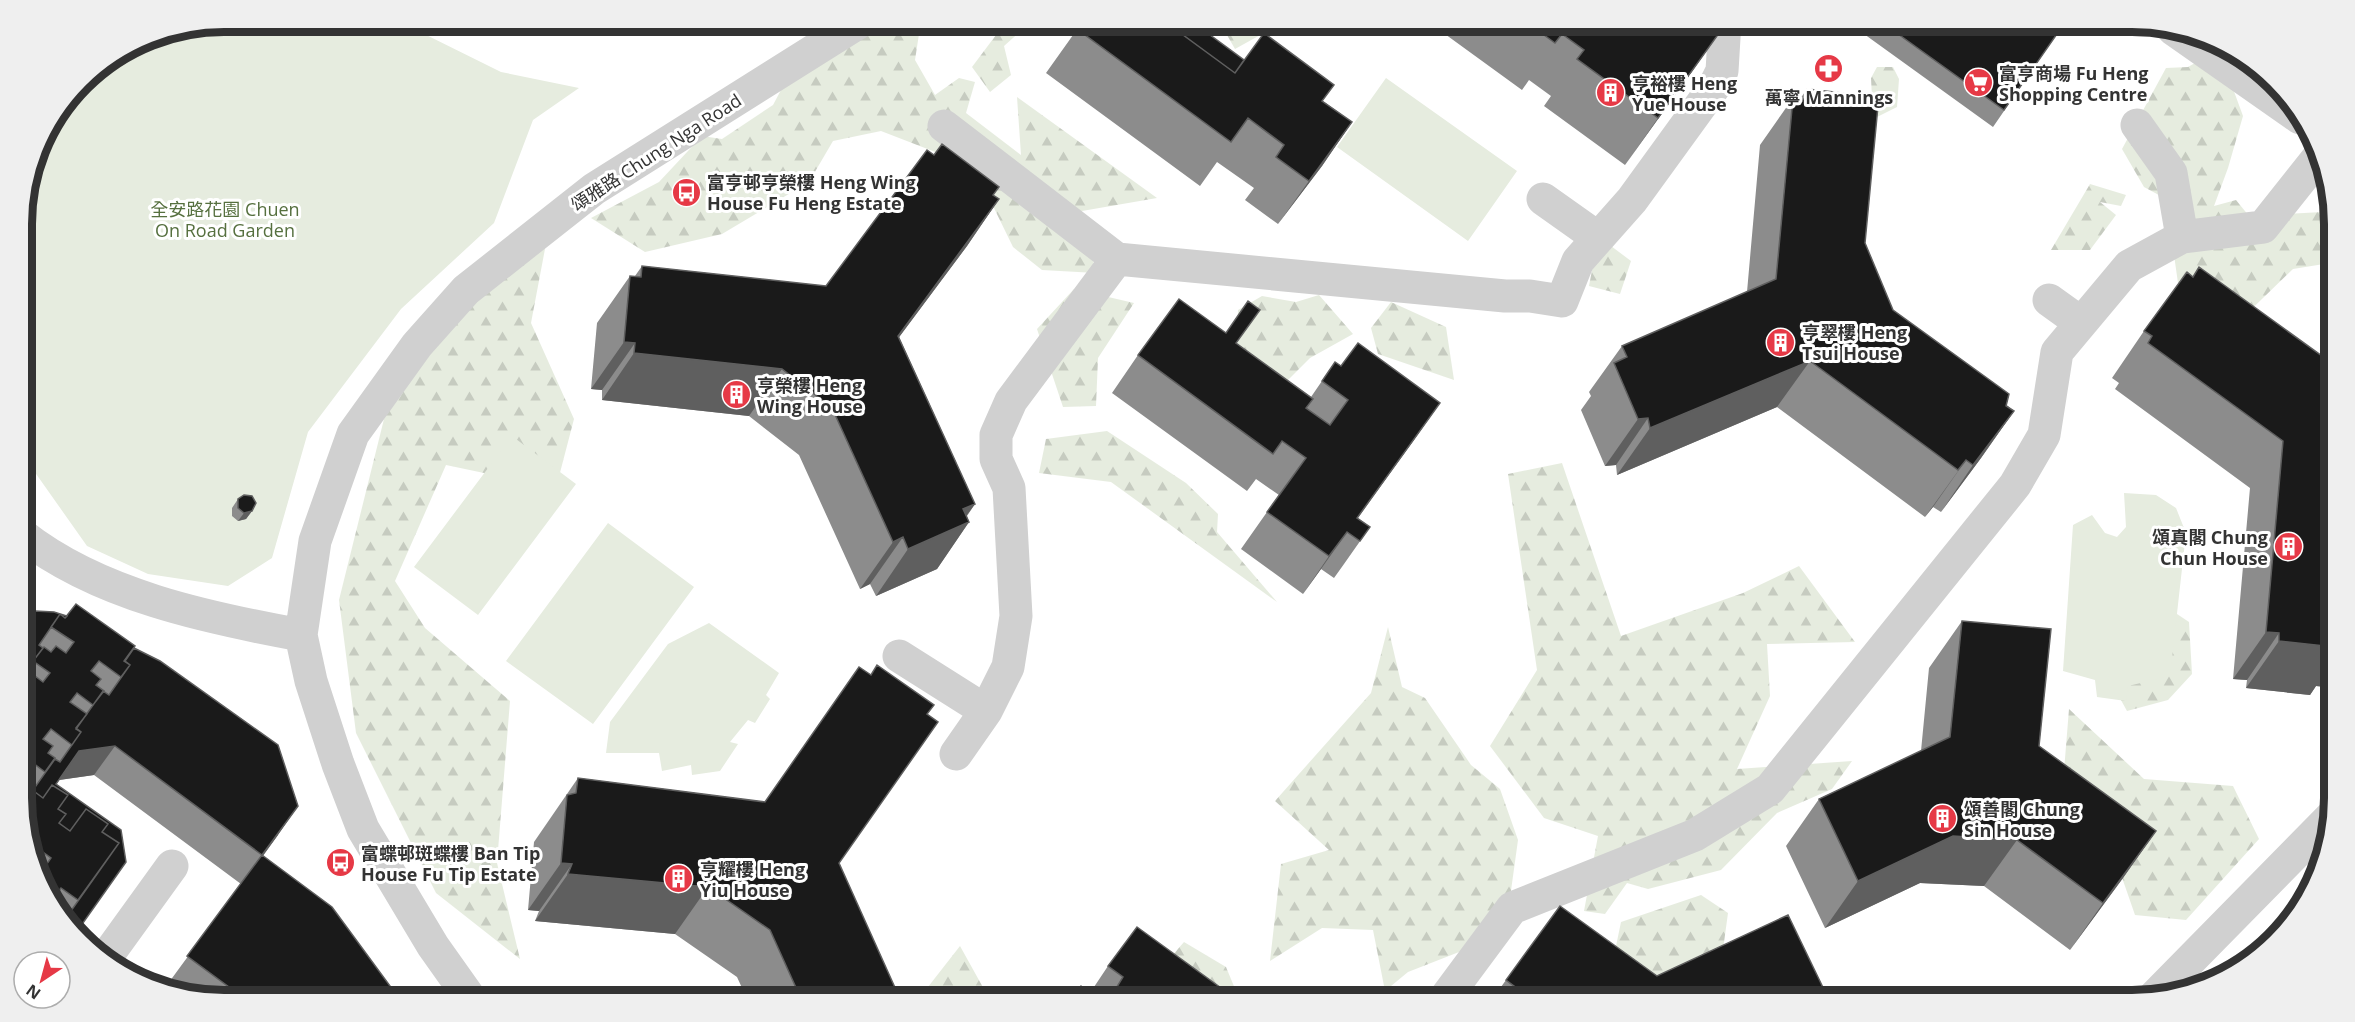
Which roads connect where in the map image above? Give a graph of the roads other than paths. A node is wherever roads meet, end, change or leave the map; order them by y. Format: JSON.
{"nodes":[{"id":1,"x":844,"y":32,"type":"edge"},
{"id":2,"x":1724,"y":32,"type":"edge"},
{"id":3,"x":2191,"y":41,"type":"edge"},
{"id":4,"x":2283,"y":106,"type":"edge"},
{"id":5,"x":2136,"y":125,"type":"dead end"},
{"id":6,"x":944,"y":126,"type":"dead end"},
{"id":7,"x":2313,"y":163,"type":"edge"},
{"id":8,"x":1543,"y":199,"type":"dead end"},
{"id":9,"x":2182,"y":237,"type":"junction"},
{"id":10,"x":1598,"y":238,"type":"junction"},
{"id":11,"x":1117,"y":259,"type":"junction"},
{"id":12,"x":2049,"y":300,"type":"dead end"},
{"id":13,"x":2081,"y":323,"type":"junction"},
{"id":14,"x":31,"y":541,"type":"edge"},
{"id":15,"x":302,"y":635,"type":"junction"},
{"id":16,"x":898,"y":656,"type":"dead end"},
{"id":17,"x":986,"y":711,"type":"junction"},
{"id":18,"x":956,"y":754,"type":"dead end"},
{"id":19,"x":2321,"y":827,"type":"edge"},
{"id":20,"x":172,"y":866,"type":"dead end"},
{"id":21,"x":109,"y":953,"type":"edge"},
{"id":22,"x":2163,"y":988,"type":"edge"},
{"id":23,"x":464,"y":990,"type":"edge"},
{"id":24,"x":1451,"y":990,"type":"edge"}],
"edges":[{"from":1,"to":15,"type":"street","name":"頌雅路 Chung Nga Road"},
{"from":2,"to":10,"type":"street"},
{"from":3,"to":4,"type":"street"},
{"from":5,"to":9,"type":"street"},
{"from":6,"to":11,"type":"street"},
{"from":7,"to":9,"type":"street"},
{"from":8,"to":10,"type":"street"},
{"from":9,"to":13,"type":"street"},
{"from":10,"to":11,"type":"street"},
{"from":11,"to":17,"type":"street"},
{"from":12,"to":13,"type":"street"},
{"from":13,"to":24,"type":"street"},
{"from":14,"to":15,"type":"street"},
{"from":15,"to":23,"type":"street","name":"頌雅路 Chung Nga Road"},
{"from":16,"to":17,"type":"street"},
{"from":17,"to":18,"type":"street"},
{"from":19,"to":22,"type":"street"},
{"from":20,"to":21,"type":"street"}]}
